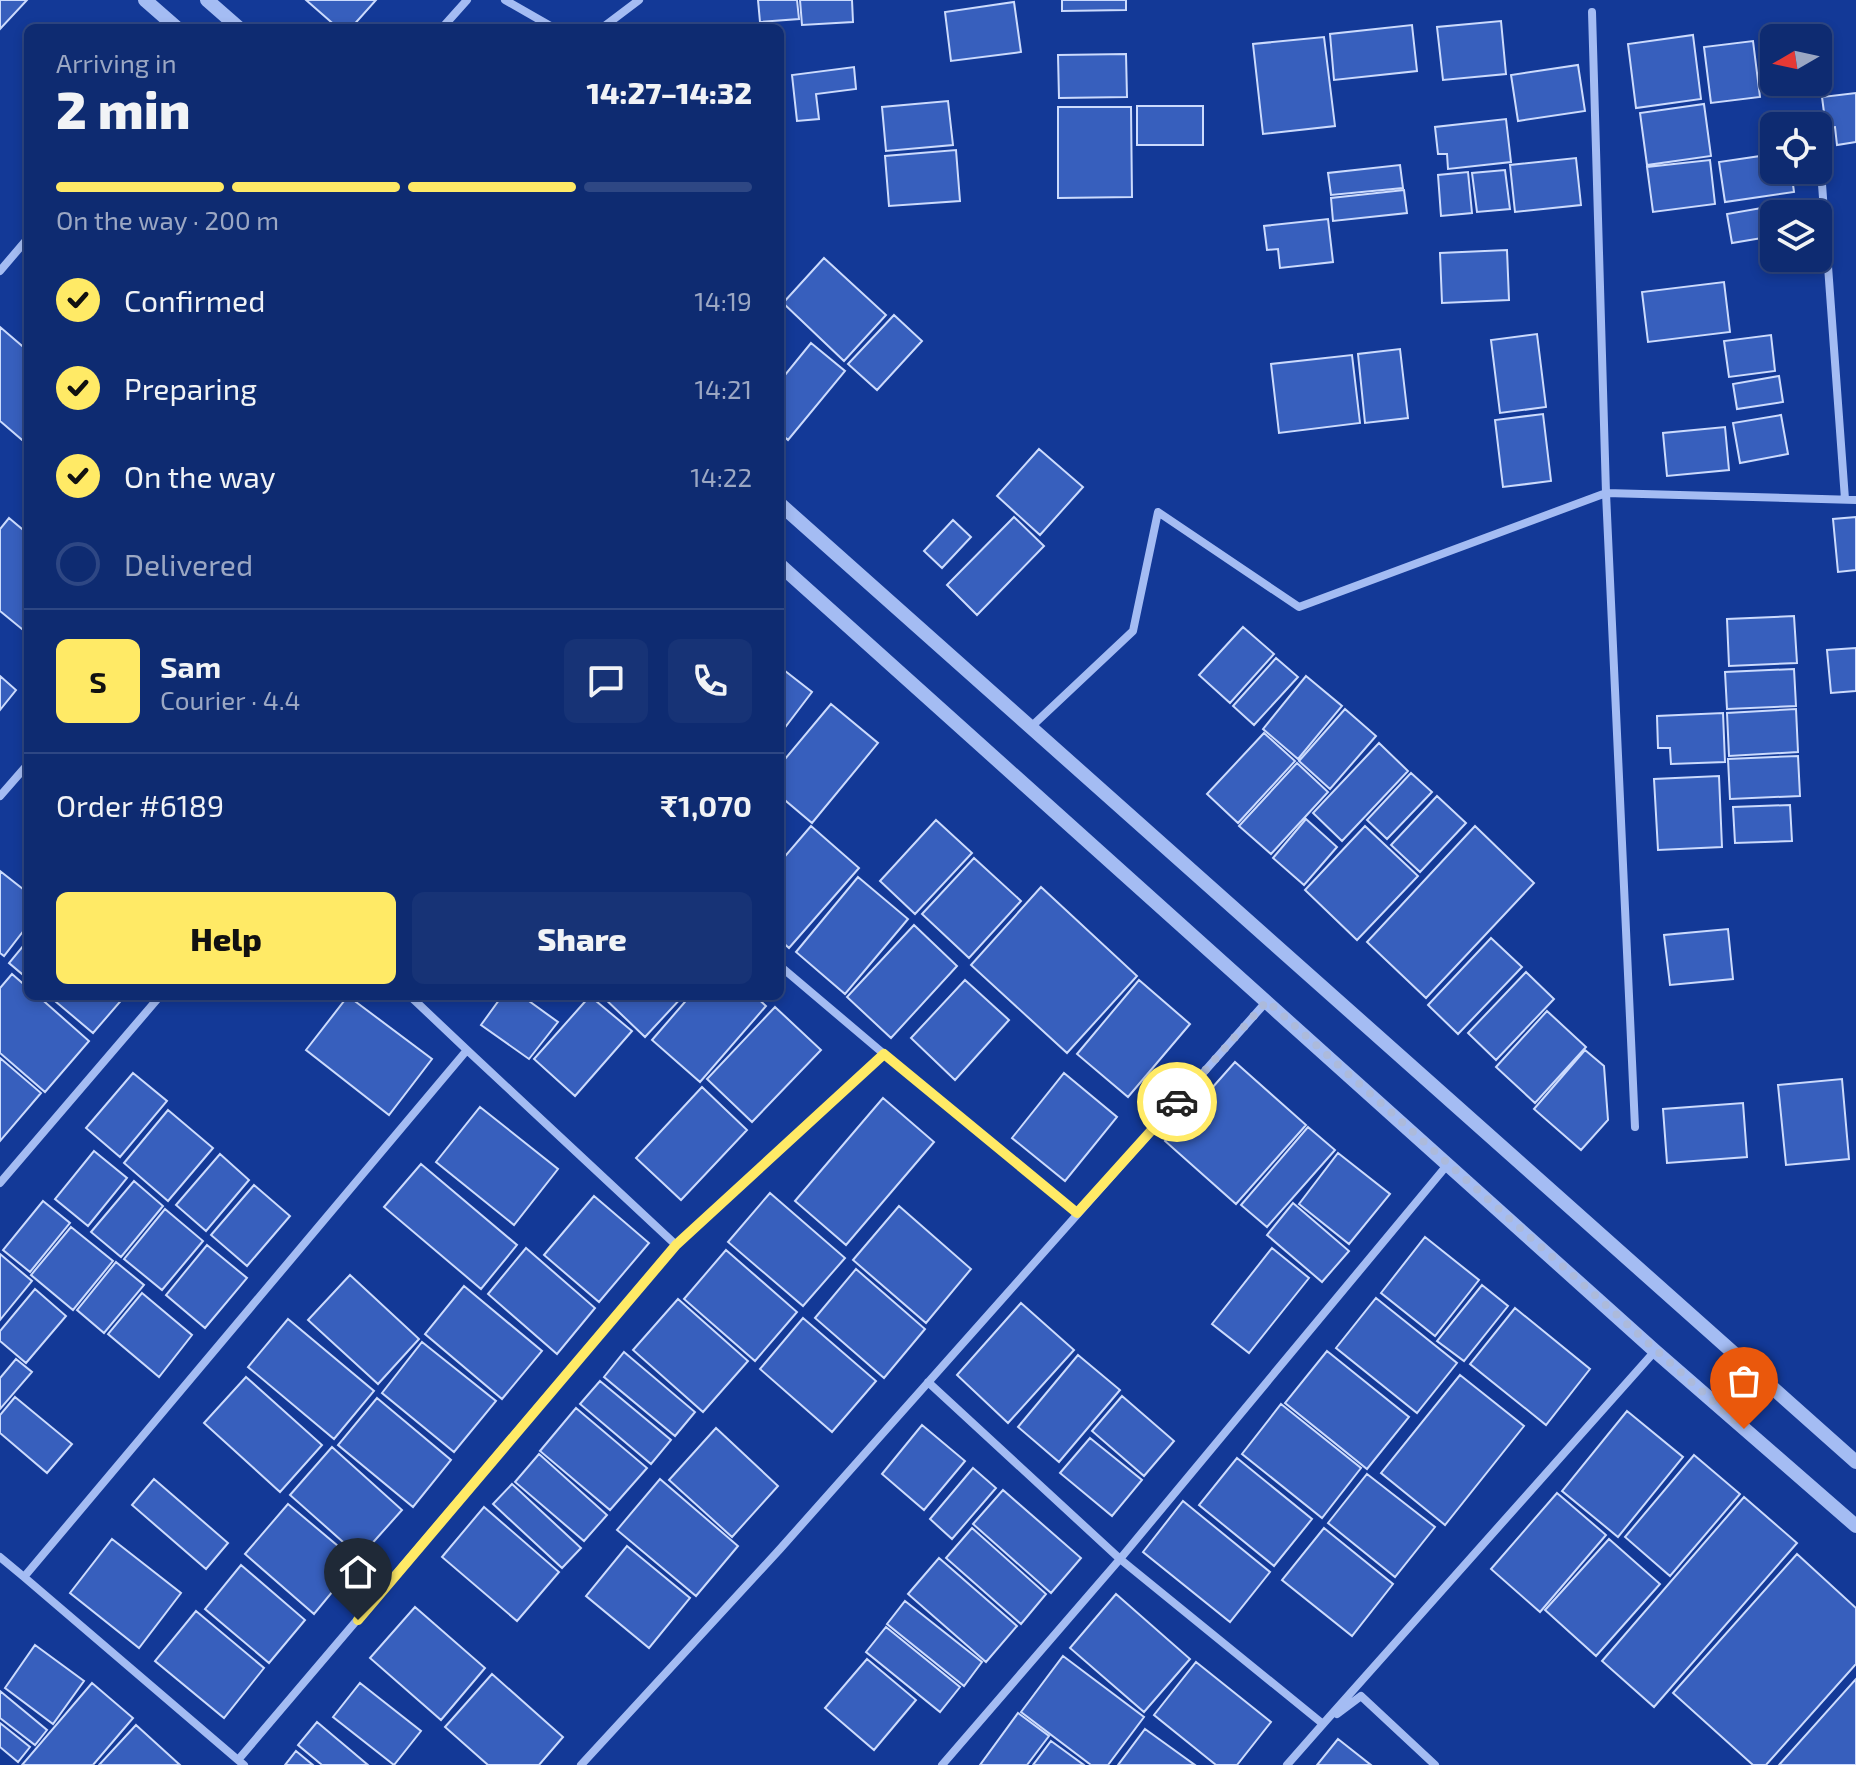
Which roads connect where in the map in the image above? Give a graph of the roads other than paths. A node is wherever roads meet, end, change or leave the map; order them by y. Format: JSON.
{"nodes":[{"id":1,"x":145,"y":0,"type":"edge"},
{"id":2,"x":207,"y":0,"type":"edge"},
{"id":3,"x":467,"y":0,"type":"edge"},
{"id":4,"x":505,"y":0,"type":"edge"},
{"id":5,"x":639,"y":0,"type":"edge"},
{"id":6,"x":1592,"y":12,"type":"dead end"},
{"id":7,"x":172,"y":24,"type":"edge"},
{"id":8,"x":234,"y":24,"type":"edge"},
{"id":9,"x":446,"y":24,"type":"edge"},
{"id":10,"x":547,"y":24,"type":"edge"},
{"id":11,"x":607,"y":24,"type":"edge"},
{"id":12,"x":1822,"y":184,"type":"edge"},
{"id":13,"x":24,"y":243,"type":"edge"},
{"id":14,"x":0,"y":271,"type":"edge"},
{"id":15,"x":1606,"y":493,"type":"junction"},
{"id":16,"x":1845,"y":499,"type":"junction"},
{"id":17,"x":1856,"y":500,"type":"edge"},
{"id":18,"x":784,"y":508,"type":"edge"},
{"id":19,"x":784,"y":569,"type":"edge"},
{"id":20,"x":1032,"y":726,"type":"junction"},
{"id":21,"x":24,"y":769,"type":"edge"},
{"id":22,"x":0,"y":796,"type":"edge"},
{"id":23,"x":784,"y":969,"type":"edge"},
{"id":24,"x":157,"y":1000,"type":"edge"},
{"id":25,"x":414,"y":1000,"type":"edge"},
{"id":26,"x":1267,"y":1001,"type":"junction"},
{"id":27,"x":467,"y":1050,"type":"junction"},
{"id":28,"x":884,"y":1054,"type":"junction"},
{"id":29,"x":1635,"y":1127,"type":"dead end"},
{"id":30,"x":1448,"y":1163,"type":"junction"},
{"id":31,"x":0,"y":1183,"type":"edge"},
{"id":32,"x":1077,"y":1213,"type":"junction"},
{"id":33,"x":676,"y":1245,"type":"junction"},
{"id":34,"x":1655,"y":1351,"type":"junction"},
{"id":35,"x":928,"y":1382,"type":"junction"},
{"id":36,"x":1856,"y":1462,"type":"edge"},
{"id":37,"x":1856,"y":1526,"type":"edge"},
{"id":38,"x":0,"y":1557,"type":"edge"},
{"id":39,"x":1120,"y":1559,"type":"junction"},
{"id":40,"x":24,"y":1577,"type":"junction"},
{"id":41,"x":1323,"y":1724,"type":"junction"},
{"id":42,"x":241,"y":1763,"type":"edge"},
{"id":43,"x":581,"y":1765,"type":"edge"},
{"id":44,"x":942,"y":1765,"type":"edge"},
{"id":45,"x":1287,"y":1765,"type":"edge"},
{"id":46,"x":1435,"y":1765,"type":"edge"}],
"edges":[{"from":1,"to":7,"type":"street"},
{"from":2,"to":8,"type":"street"},
{"from":3,"to":9,"type":"street"},
{"from":4,"to":10,"type":"street"},
{"from":5,"to":11,"type":"street"},
{"from":6,"to":15,"type":"street"},
{"from":12,"to":16,"type":"street"},
{"from":13,"to":14,"type":"street"},
{"from":15,"to":16,"type":"street"},
{"from":15,"to":20,"type":"street"},
{"from":15,"to":29,"type":"street"},
{"from":16,"to":17,"type":"street"},
{"from":18,"to":20,"type":"street"},
{"from":19,"to":26,"type":"street"},
{"from":20,"to":36,"type":"street"},
{"from":21,"to":22,"type":"street"},
{"from":23,"to":28,"type":"street"},
{"from":24,"to":31,"type":"street"},
{"from":25,"to":27,"type":"street"},
{"from":26,"to":30,"type":"street"},
{"from":26,"to":32,"type":"street"},
{"from":27,"to":33,"type":"street"},
{"from":27,"to":40,"type":"street"},
{"from":28,"to":32,"type":"street"},
{"from":28,"to":33,"type":"street"},
{"from":30,"to":34,"type":"street"},
{"from":30,"to":39,"type":"street"},
{"from":32,"to":35,"type":"street"},
{"from":33,"to":42,"type":"street"},
{"from":34,"to":37,"type":"street"},
{"from":34,"to":41,"type":"street"},
{"from":35,"to":39,"type":"street"},
{"from":35,"to":43,"type":"street"},
{"from":38,"to":40,"type":"street"},
{"from":39,"to":41,"type":"street"},
{"from":39,"to":44,"type":"street"},
{"from":40,"to":42,"type":"street"},
{"from":41,"to":45,"type":"street"},
{"from":41,"to":46,"type":"street"}]}
